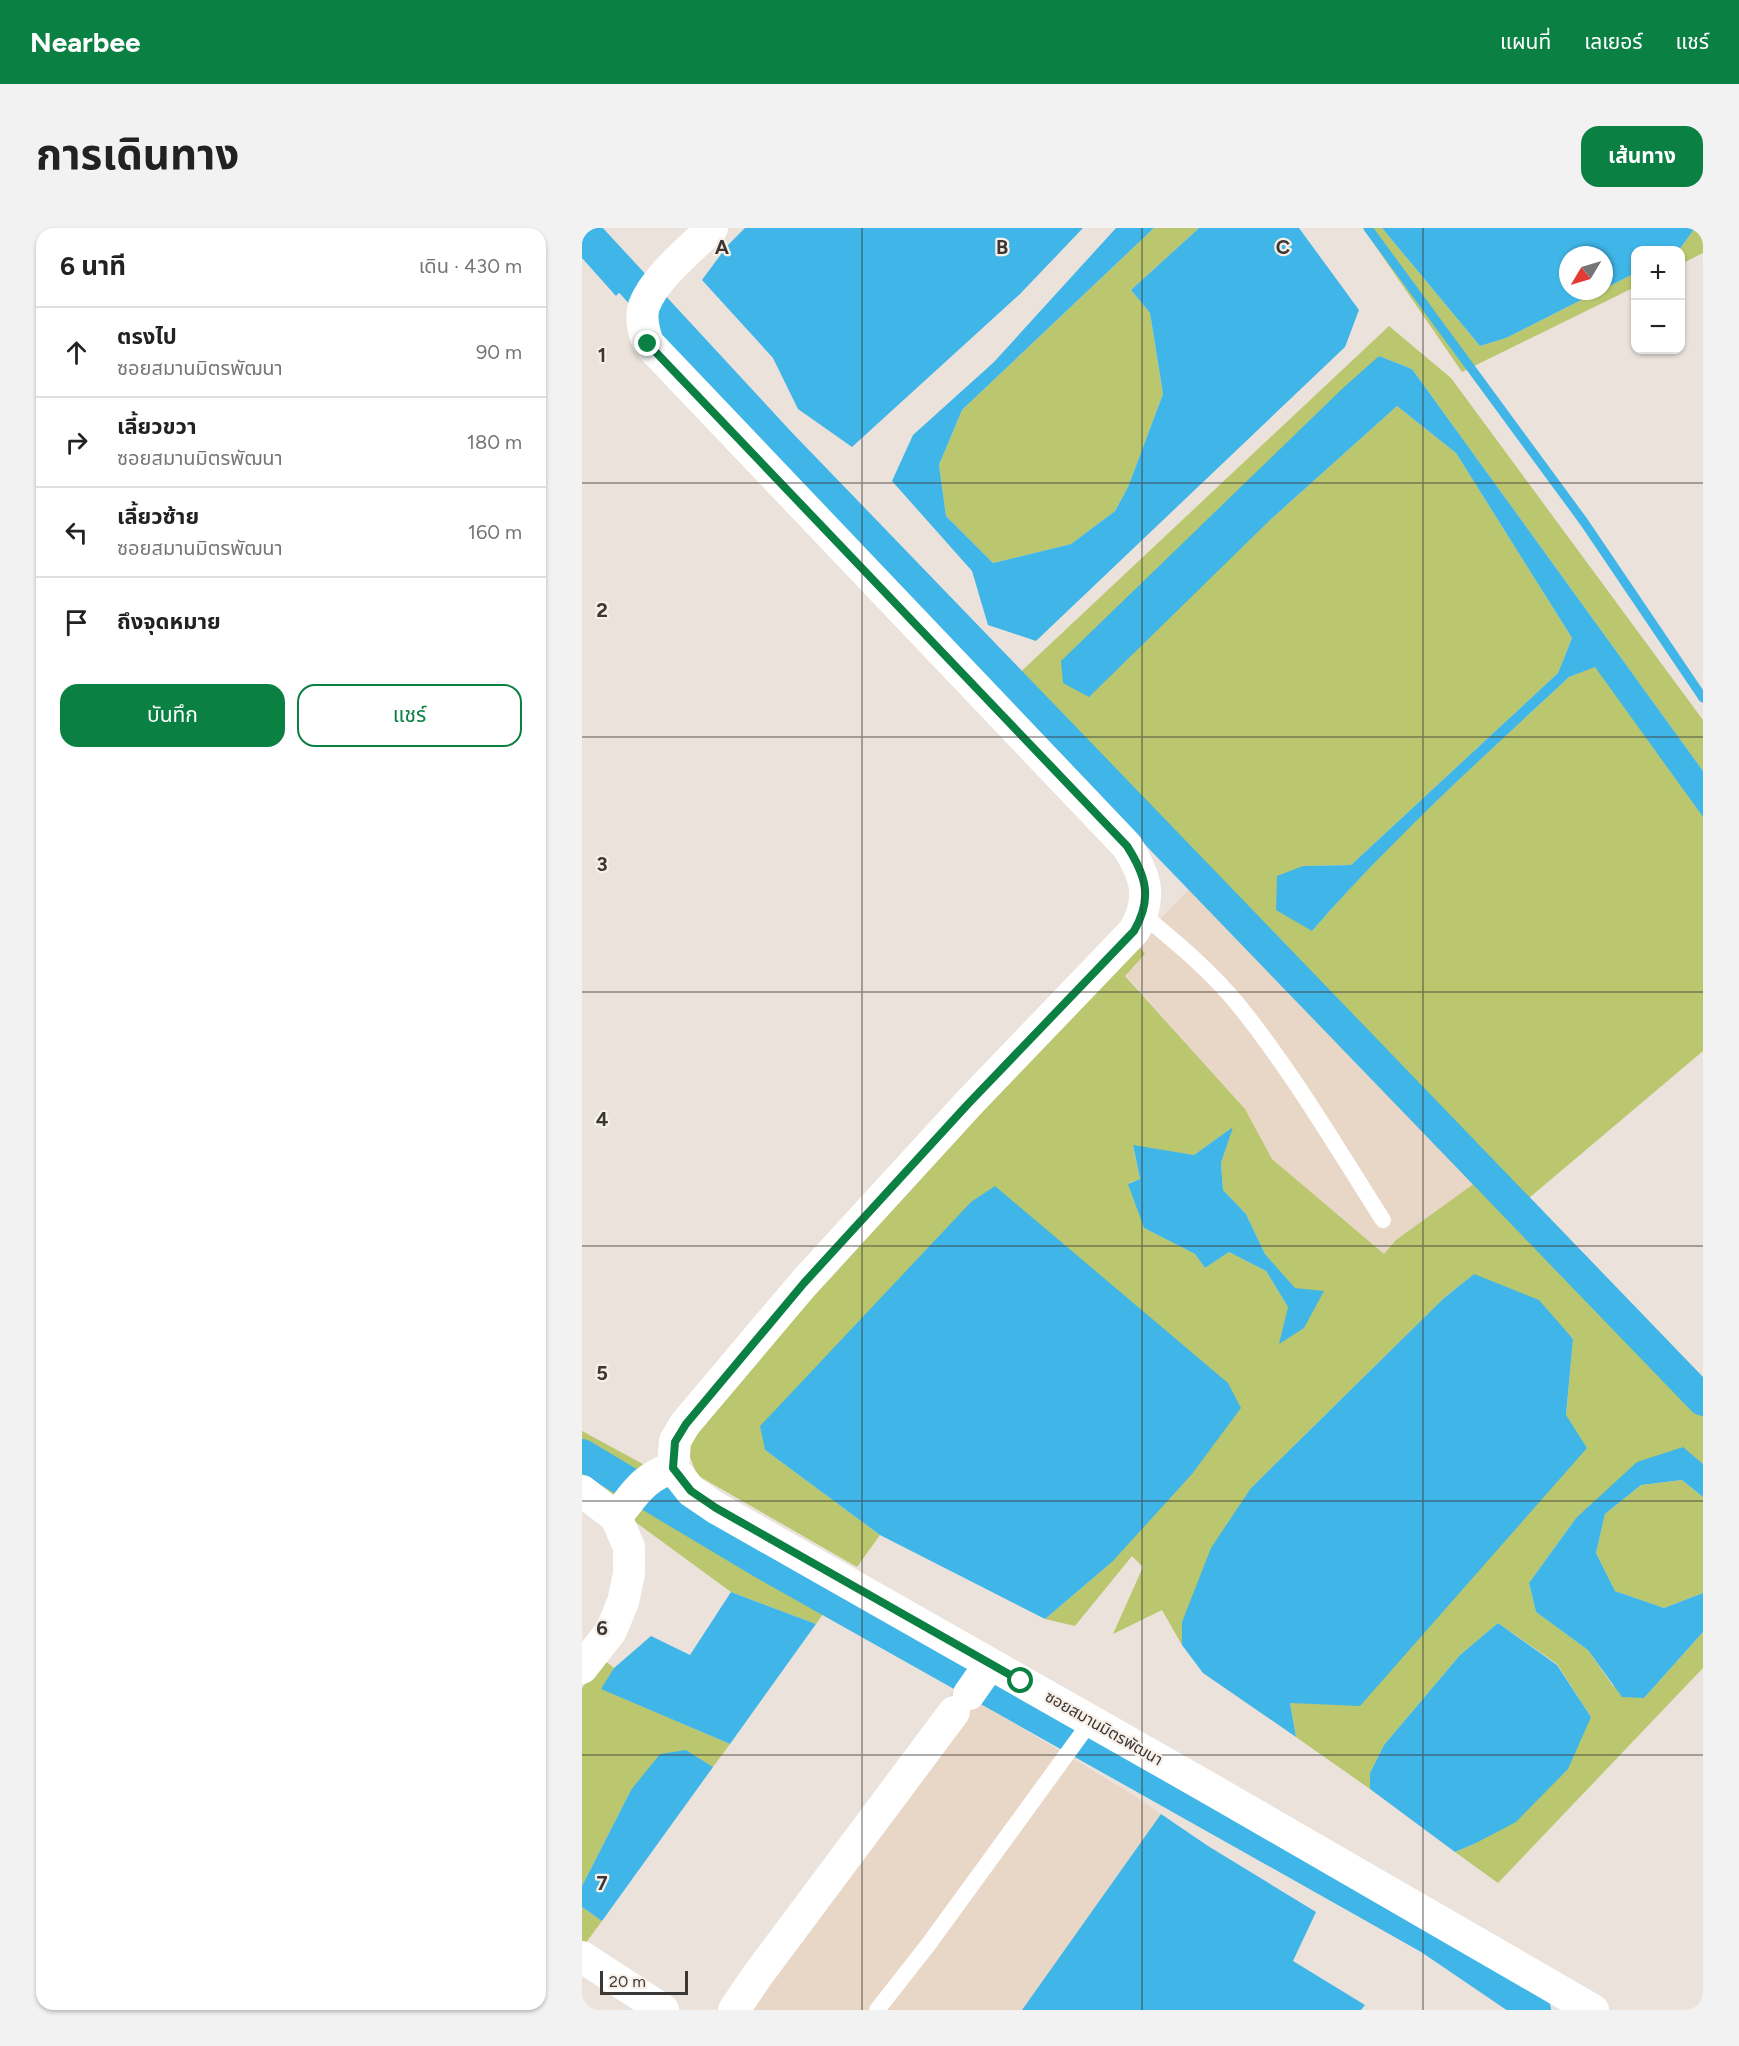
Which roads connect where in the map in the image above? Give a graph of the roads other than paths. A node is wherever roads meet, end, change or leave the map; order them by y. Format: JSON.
{"nodes":[{"id":1,"x":712,"y":228,"type":"edge"},
{"id":2,"x":1143,"y":915,"type":"junction"},
{"id":3,"x":1383,"y":1221,"type":"dead end"},
{"id":4,"x":659,"y":1474,"type":"junction"},
{"id":5,"x":582,"y":1491,"type":"edge"},
{"id":6,"x":622,"y":1511,"type":"junction"},
{"id":7,"x":990,"y":1664,"type":"junction"},
{"id":8,"x":582,"y":1668,"type":"edge"},
{"id":9,"x":1091,"y":1721,"type":"junction"},
{"id":10,"x":582,"y":1957,"type":"edge"},
{"id":11,"x":663,"y":2010,"type":"edge"},
{"id":12,"x":734,"y":2010,"type":"edge"},
{"id":13,"x":877,"y":2010,"type":"edge"},
{"id":14,"x":1591,"y":2010,"type":"edge"}],
"edges":[{"from":1,"to":2,"type":"street"},
{"from":2,"to":3,"type":"lane"},
{"from":2,"to":4,"type":"street"},
{"from":4,"to":6,"type":"street"},
{"from":4,"to":7,"type":"street","name":"ซอยสมานมิตรพัฒนา"},
{"from":5,"to":6,"type":"street"},
{"from":6,"to":8,"type":"street"},
{"from":7,"to":9,"type":"street","name":"ซอยสมานมิตรพัฒนา"},
{"from":7,"to":12,"type":"street"},
{"from":9,"to":13,"type":"lane"},
{"from":9,"to":14,"type":"street","name":"ซอยสมานมิตรพัฒนา"},
{"from":10,"to":11,"type":"street"}]}
